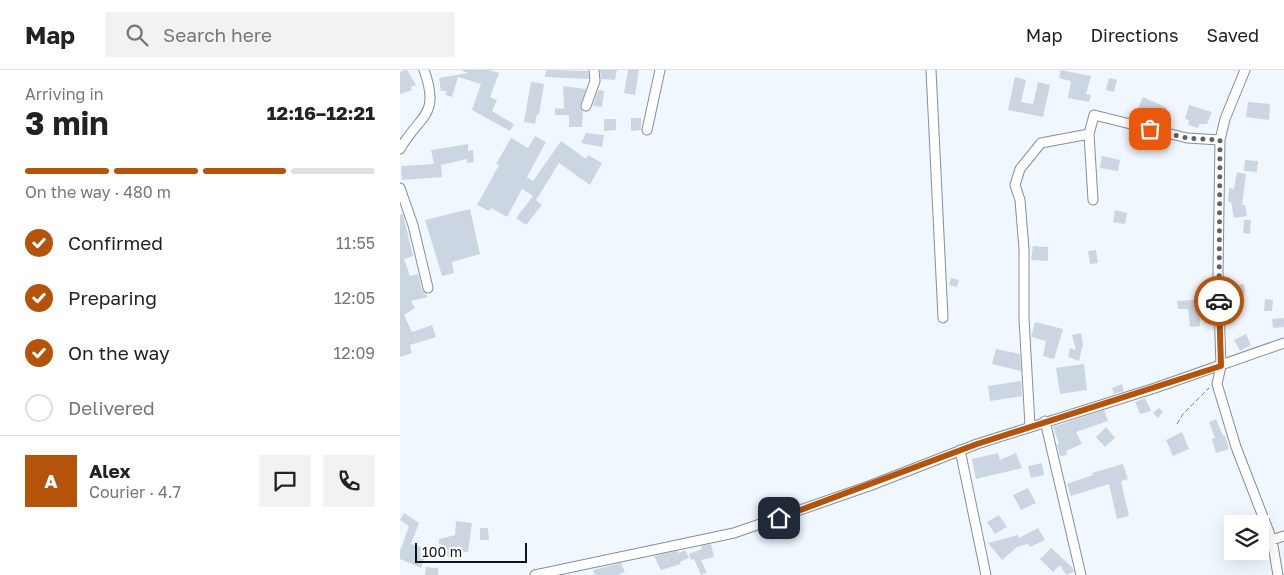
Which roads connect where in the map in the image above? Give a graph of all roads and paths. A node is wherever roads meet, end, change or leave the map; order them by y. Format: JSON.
{"nodes":[{"id":1,"x":424,"y":70,"type":"edge"},
{"id":2,"x":594,"y":70,"type":"edge"},
{"id":3,"x":660,"y":70,"type":"edge"},
{"id":4,"x":931,"y":70,"type":"edge"},
{"id":5,"x":1243,"y":71,"type":"edge"},
{"id":6,"x":586,"y":106,"type":"dead end"},
{"id":7,"x":647,"y":130,"type":"dead end"},
{"id":8,"x":1089,"y":134,"type":"junction"},
{"id":9,"x":1220,"y":140,"type":"junction"},
{"id":10,"x":400,"y":149,"type":"edge"},
{"id":11,"x":400,"y":188,"type":"edge"},
{"id":12,"x":1093,"y":200,"type":"dead end"},
{"id":13,"x":428,"y":288,"type":"dead end"},
{"id":14,"x":943,"y":318,"type":"dead end"},
{"id":15,"x":1284,"y":343,"type":"edge"},
{"id":16,"x":1221,"y":366,"type":"junction"},
{"id":17,"x":1217,"y":384,"type":"junction"},
{"id":18,"x":1045,"y":421,"type":"junction"},
{"id":19,"x":1177,"y":424,"type":"dead end"},
{"id":20,"x":1030,"y":426,"type":"junction"},
{"id":21,"x":960,"y":450,"type":"junction"},
{"id":22,"x":1284,"y":536,"type":"edge"},
{"id":23,"x":1272,"y":540,"type":"junction"},
{"id":24,"x":535,"y":575,"type":"edge"},
{"id":25,"x":986,"y":575,"type":"edge"},
{"id":26,"x":1081,"y":575,"type":"edge"},
{"id":27,"x":1278,"y":575,"type":"edge"}],
"edges":[{"from":1,"to":10,"type":"street"},
{"from":2,"to":6,"type":"street"},
{"from":3,"to":7,"type":"street"},
{"from":4,"to":14,"type":"street"},
{"from":5,"to":9,"type":"street"},
{"from":8,"to":9,"type":"street"},
{"from":8,"to":12,"type":"street"},
{"from":8,"to":20,"type":"street"},
{"from":9,"to":16,"type":"street"},
{"from":11,"to":13,"type":"street"},
{"from":15,"to":16,"type":"street"},
{"from":16,"to":17,"type":"street"},
{"from":16,"to":18,"type":"street"},
{"from":17,"to":19,"type":"path"},
{"from":17,"to":23,"type":"street"},
{"from":18,"to":20,"type":"street"},
{"from":18,"to":26,"type":"street"},
{"from":20,"to":21,"type":"street"},
{"from":21,"to":24,"type":"street"},
{"from":21,"to":25,"type":"street"},
{"from":22,"to":23,"type":"street"},
{"from":23,"to":27,"type":"street"}]}
